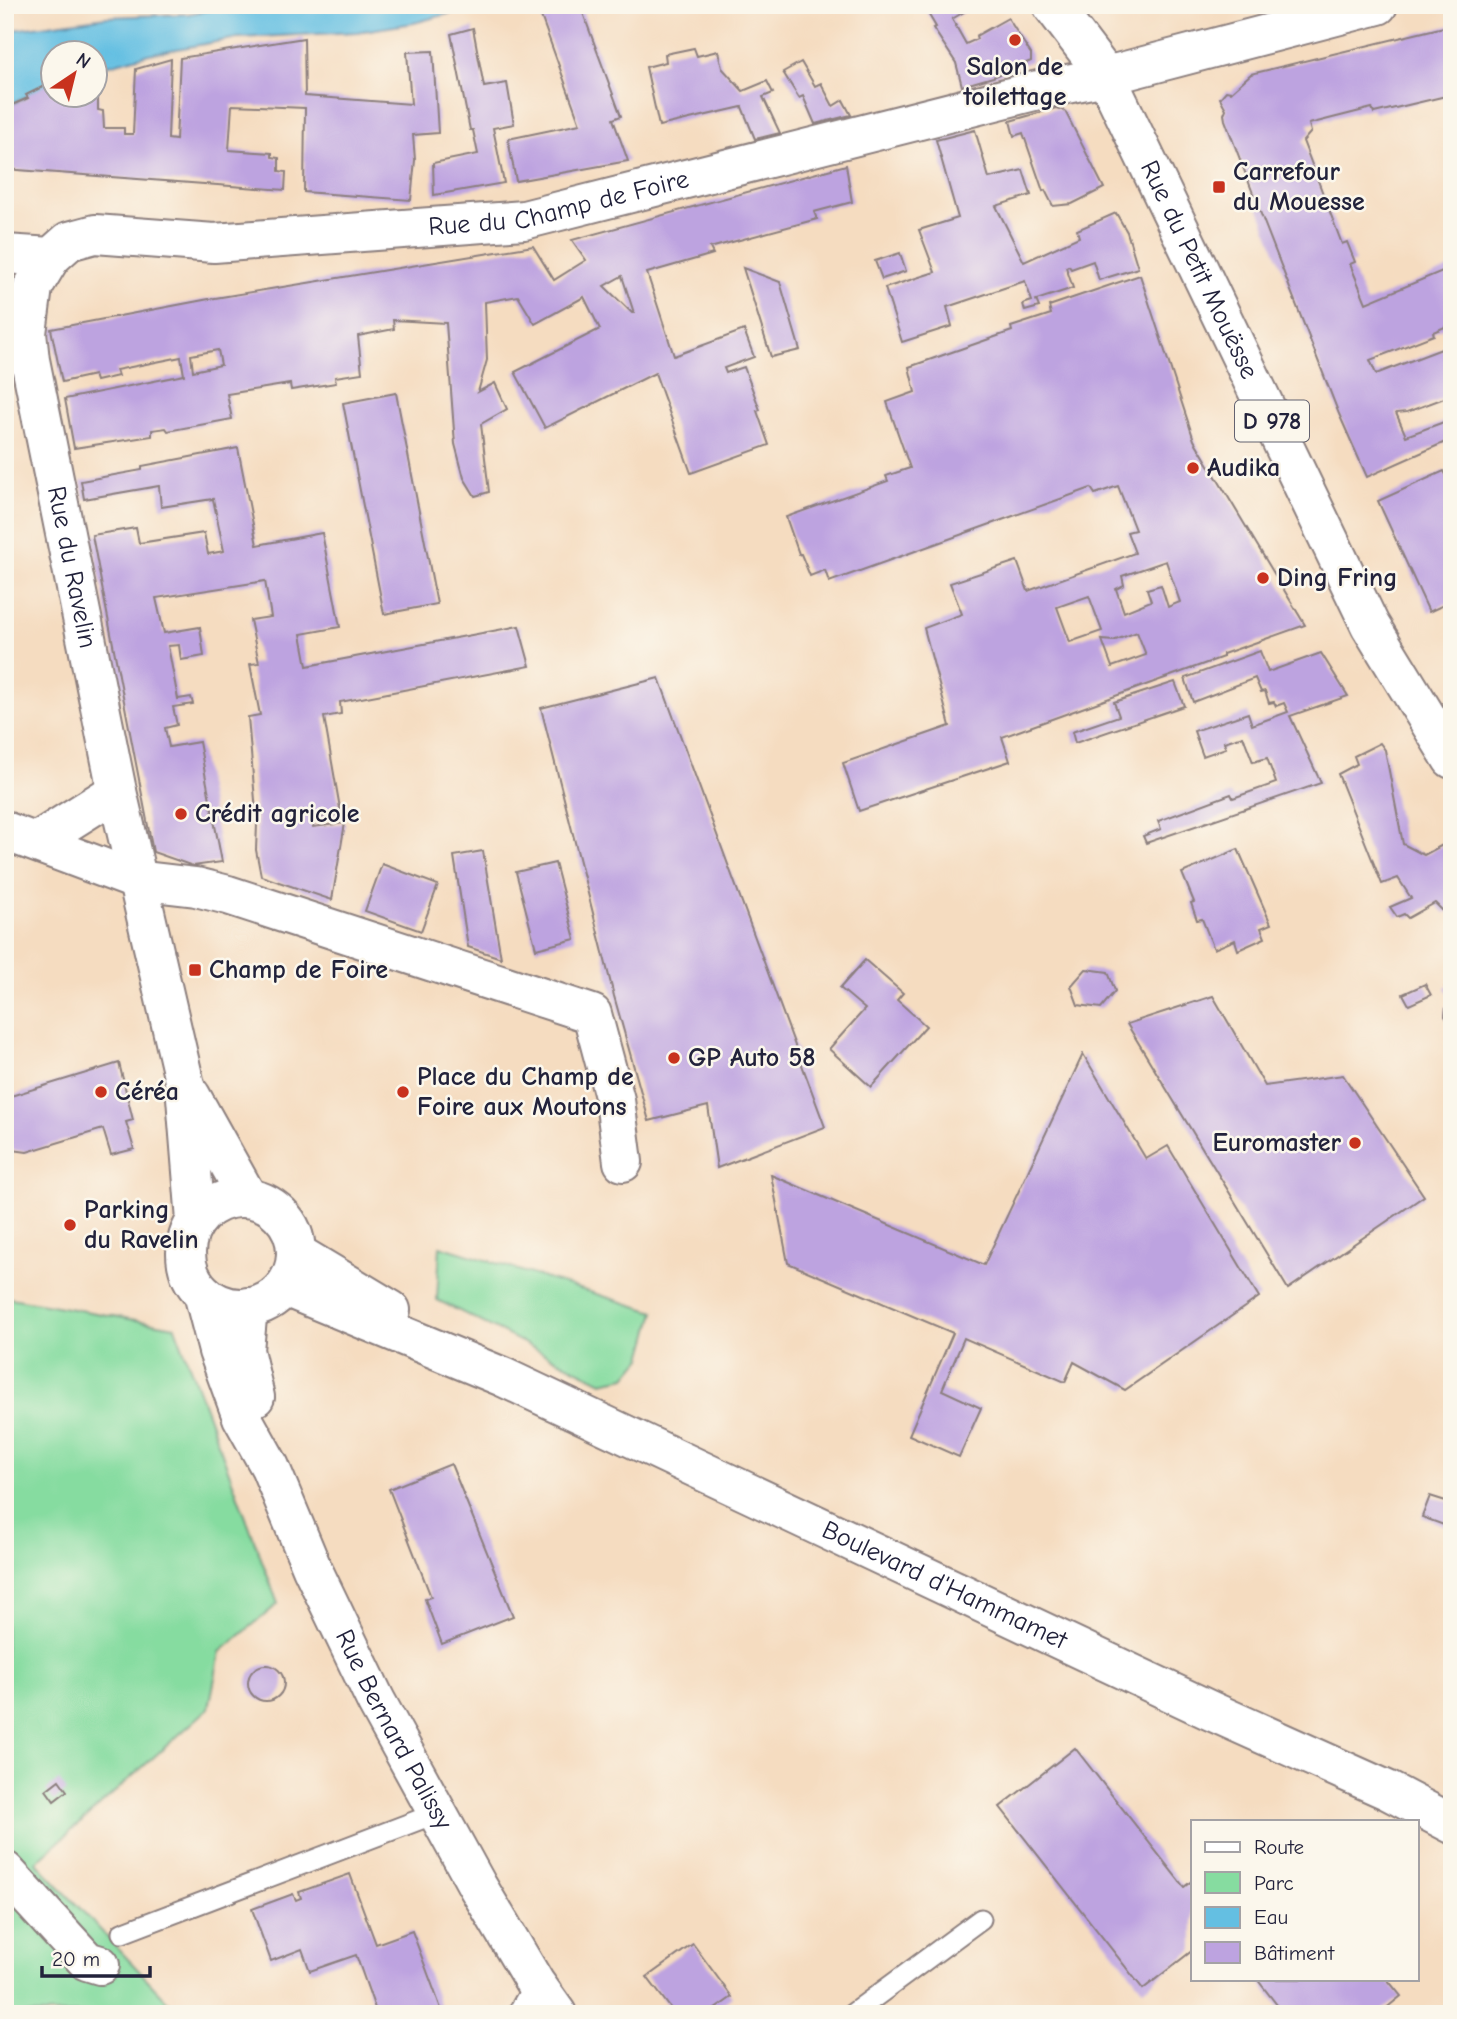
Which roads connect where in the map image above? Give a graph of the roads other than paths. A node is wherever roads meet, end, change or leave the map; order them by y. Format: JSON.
{"nodes":[{"id":1,"x":1052,"y":5,"type":"edge"},
{"id":2,"x":1378,"y":5,"type":"edge"},
{"id":3,"x":1106,"y":76,"type":"junction"},
{"id":4,"x":5,"y":254,"type":"edge"},
{"id":5,"x":51,"y":257,"type":"junction"},
{"id":6,"x":18,"y":351,"type":"edge"},
{"id":7,"x":1452,"y":759,"type":"edge"},
{"id":8,"x":117,"y":791,"type":"junction"},
{"id":9,"x":21,"y":836,"type":"edge"},
{"id":10,"x":136,"y":880,"type":"junction"},
{"id":11,"x":185,"y":1086,"type":"junction"},
{"id":12,"x":622,"y":1162,"type":"dead end"},
{"id":13,"x":248,"y":1198,"type":"junction"},
{"id":14,"x":196,"y":1221,"type":"junction"},
{"id":15,"x":290,"y":1270,"type":"junction"},
{"id":16,"x":203,"y":1293,"type":"junction"},
{"id":17,"x":248,"y":1307,"type":"junction"},
{"id":18,"x":270,"y":1467,"type":"junction"},
{"id":19,"x":1387,"y":1790,"type":"junction"},
{"id":20,"x":1452,"y":1811,"type":"edge"},
{"id":21,"x":437,"y":1813,"type":"junction"},
{"id":22,"x":1452,"y":1824,"type":"edge"},
{"id":23,"x":5,"y":1871,"type":"edge"},
{"id":24,"x":981,"y":1919,"type":"dead end"},
{"id":25,"x":122,"y":1933,"type":"dead end"},
{"id":26,"x":100,"y":1965,"type":"dead end"},
{"id":27,"x":526,"y":1999,"type":"edge"},
{"id":28,"x":557,"y":2014,"type":"edge"},
{"id":29,"x":852,"y":2014,"type":"edge"}],
"edges":[{"from":1,"to":3,"type":"main road","name":"Rue du Petit Mouësse"},
{"from":2,"to":3,"type":"main road","name":"Rue du Champ de Foire"},
{"from":3,"to":5,"type":"main road","name":"Rue du Champ de Foire"},
{"from":3,"to":7,"type":"main road","name":"Rue du Petit Mouësse","number":"D 978"},
{"from":4,"to":5,"type":"main road"},
{"from":5,"to":6,"type":"main road","name":"Rue du Ravelin"},
{"from":6,"to":8,"type":"main road","name":"Rue du Ravelin"},
{"from":8,"to":9,"type":"main road"},
{"from":8,"to":10,"type":"main road","name":"Rue du Ravelin"},
{"from":9,"to":10,"type":"main road"},
{"from":10,"to":11,"type":"main road","name":"Rue du Ravelin"},
{"from":10,"to":12,"type":"main road"},
{"from":11,"to":13,"type":"main road","name":"Rue du Ravelin"},
{"from":11,"to":14,"type":"main road","name":"Rue du Ravelin"},
{"from":13,"to":14,"type":"main road"},
{"from":13,"to":15,"type":"main road"},
{"from":14,"to":16,"type":"main road"},
{"from":15,"to":17,"type":"main road"},
{"from":15,"to":19,"type":"main road","name":"Boulevard d'Hammamet"},
{"from":16,"to":17,"type":"main road"},
{"from":16,"to":18,"type":"main road","name":"Rue Bernard Palissy"},
{"from":17,"to":18,"type":"main road","name":"Rue Bernard Palissy"},
{"from":18,"to":21,"type":"main road","name":"Rue Bernard Palissy"},
{"from":19,"to":20,"type":"main road","name":"Boulevard d'Hammamet"},
{"from":19,"to":22,"type":"main road","name":"Boulevard d'Hammamet"},
{"from":21,"to":25,"type":"lane"},
{"from":21,"to":27,"type":"main road","name":"Rue Bernard Palissy"},
{"from":23,"to":26,"type":"main road"},
{"from":24,"to":29,"type":"lane"},
{"from":27,"to":28,"type":"main road","name":"Rue Bernard Palissy"}]}
